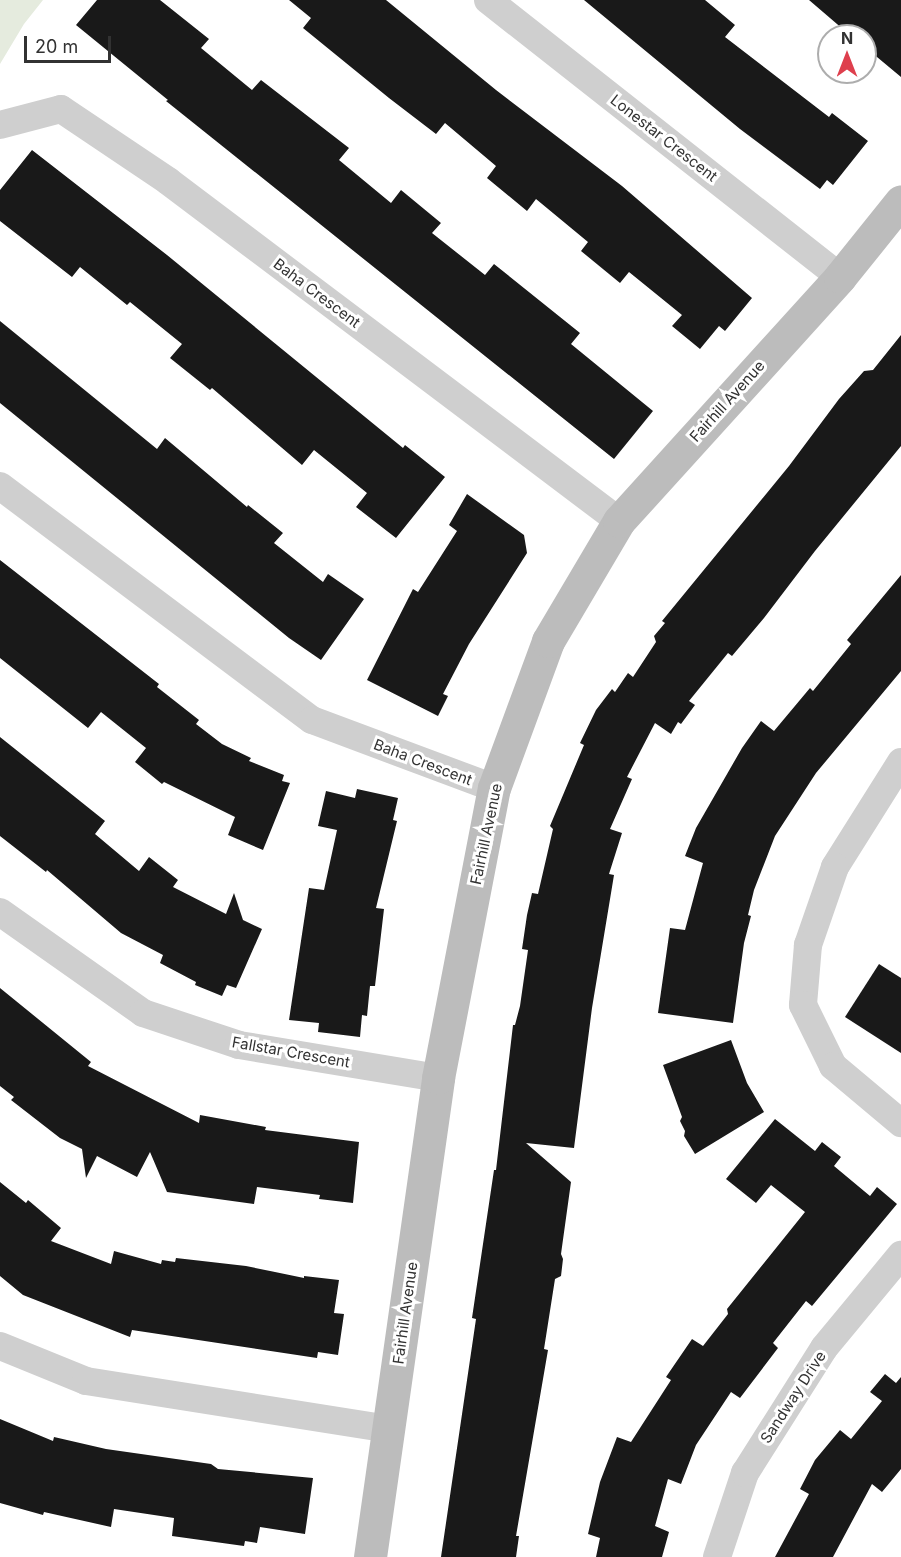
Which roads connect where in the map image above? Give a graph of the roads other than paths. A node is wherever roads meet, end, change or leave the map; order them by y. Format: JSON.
{"nodes":[{"id":1,"x":488,"y":0,"type":"edge"},
{"id":2,"x":0,"y":125,"type":"edge"},
{"id":3,"x":901,"y":201,"type":"edge"},
{"id":4,"x":840,"y":277,"type":"junction"},
{"id":5,"x":0,"y":486,"type":"edge"},
{"id":6,"x":619,"y":521,"type":"junction"},
{"id":7,"x":901,"y":762,"type":"edge"},
{"id":8,"x":494,"y":788,"type":"junction"},
{"id":9,"x":0,"y":912,"type":"edge"},
{"id":10,"x":438,"y":1078,"type":"junction"},
{"id":11,"x":901,"y":1123,"type":"edge"},
{"id":12,"x":901,"y":1255,"type":"edge"},
{"id":13,"x":0,"y":1346,"type":"edge"},
{"id":14,"x":389,"y":1429,"type":"junction"},
{"id":15,"x":370,"y":1557,"type":"edge"},
{"id":16,"x":717,"y":1557,"type":"edge"}],
"edges":[{"from":1,"to":4,"type":"street","name":"Lonestar Crescent"},
{"from":2,"to":6,"type":"street","name":"Baha Crescent"},
{"from":3,"to":4,"type":"street","name":"Fairhill Avenue"},
{"from":4,"to":6,"type":"street","name":"Fairhill Avenue"},
{"from":5,"to":8,"type":"street","name":"Baha Crescent"},
{"from":6,"to":8,"type":"street","name":"Fairhill Avenue"},
{"from":7,"to":11,"type":"street"},
{"from":8,"to":10,"type":"street","name":"Fairhill Avenue"},
{"from":9,"to":10,"type":"street","name":"Fallstar Crescent"},
{"from":10,"to":14,"type":"street","name":"Fairhill Avenue"},
{"from":12,"to":16,"type":"street","name":"Sandway Drive"},
{"from":13,"to":14,"type":"street"},
{"from":14,"to":15,"type":"street","name":"Fairhill Avenue"}]}
